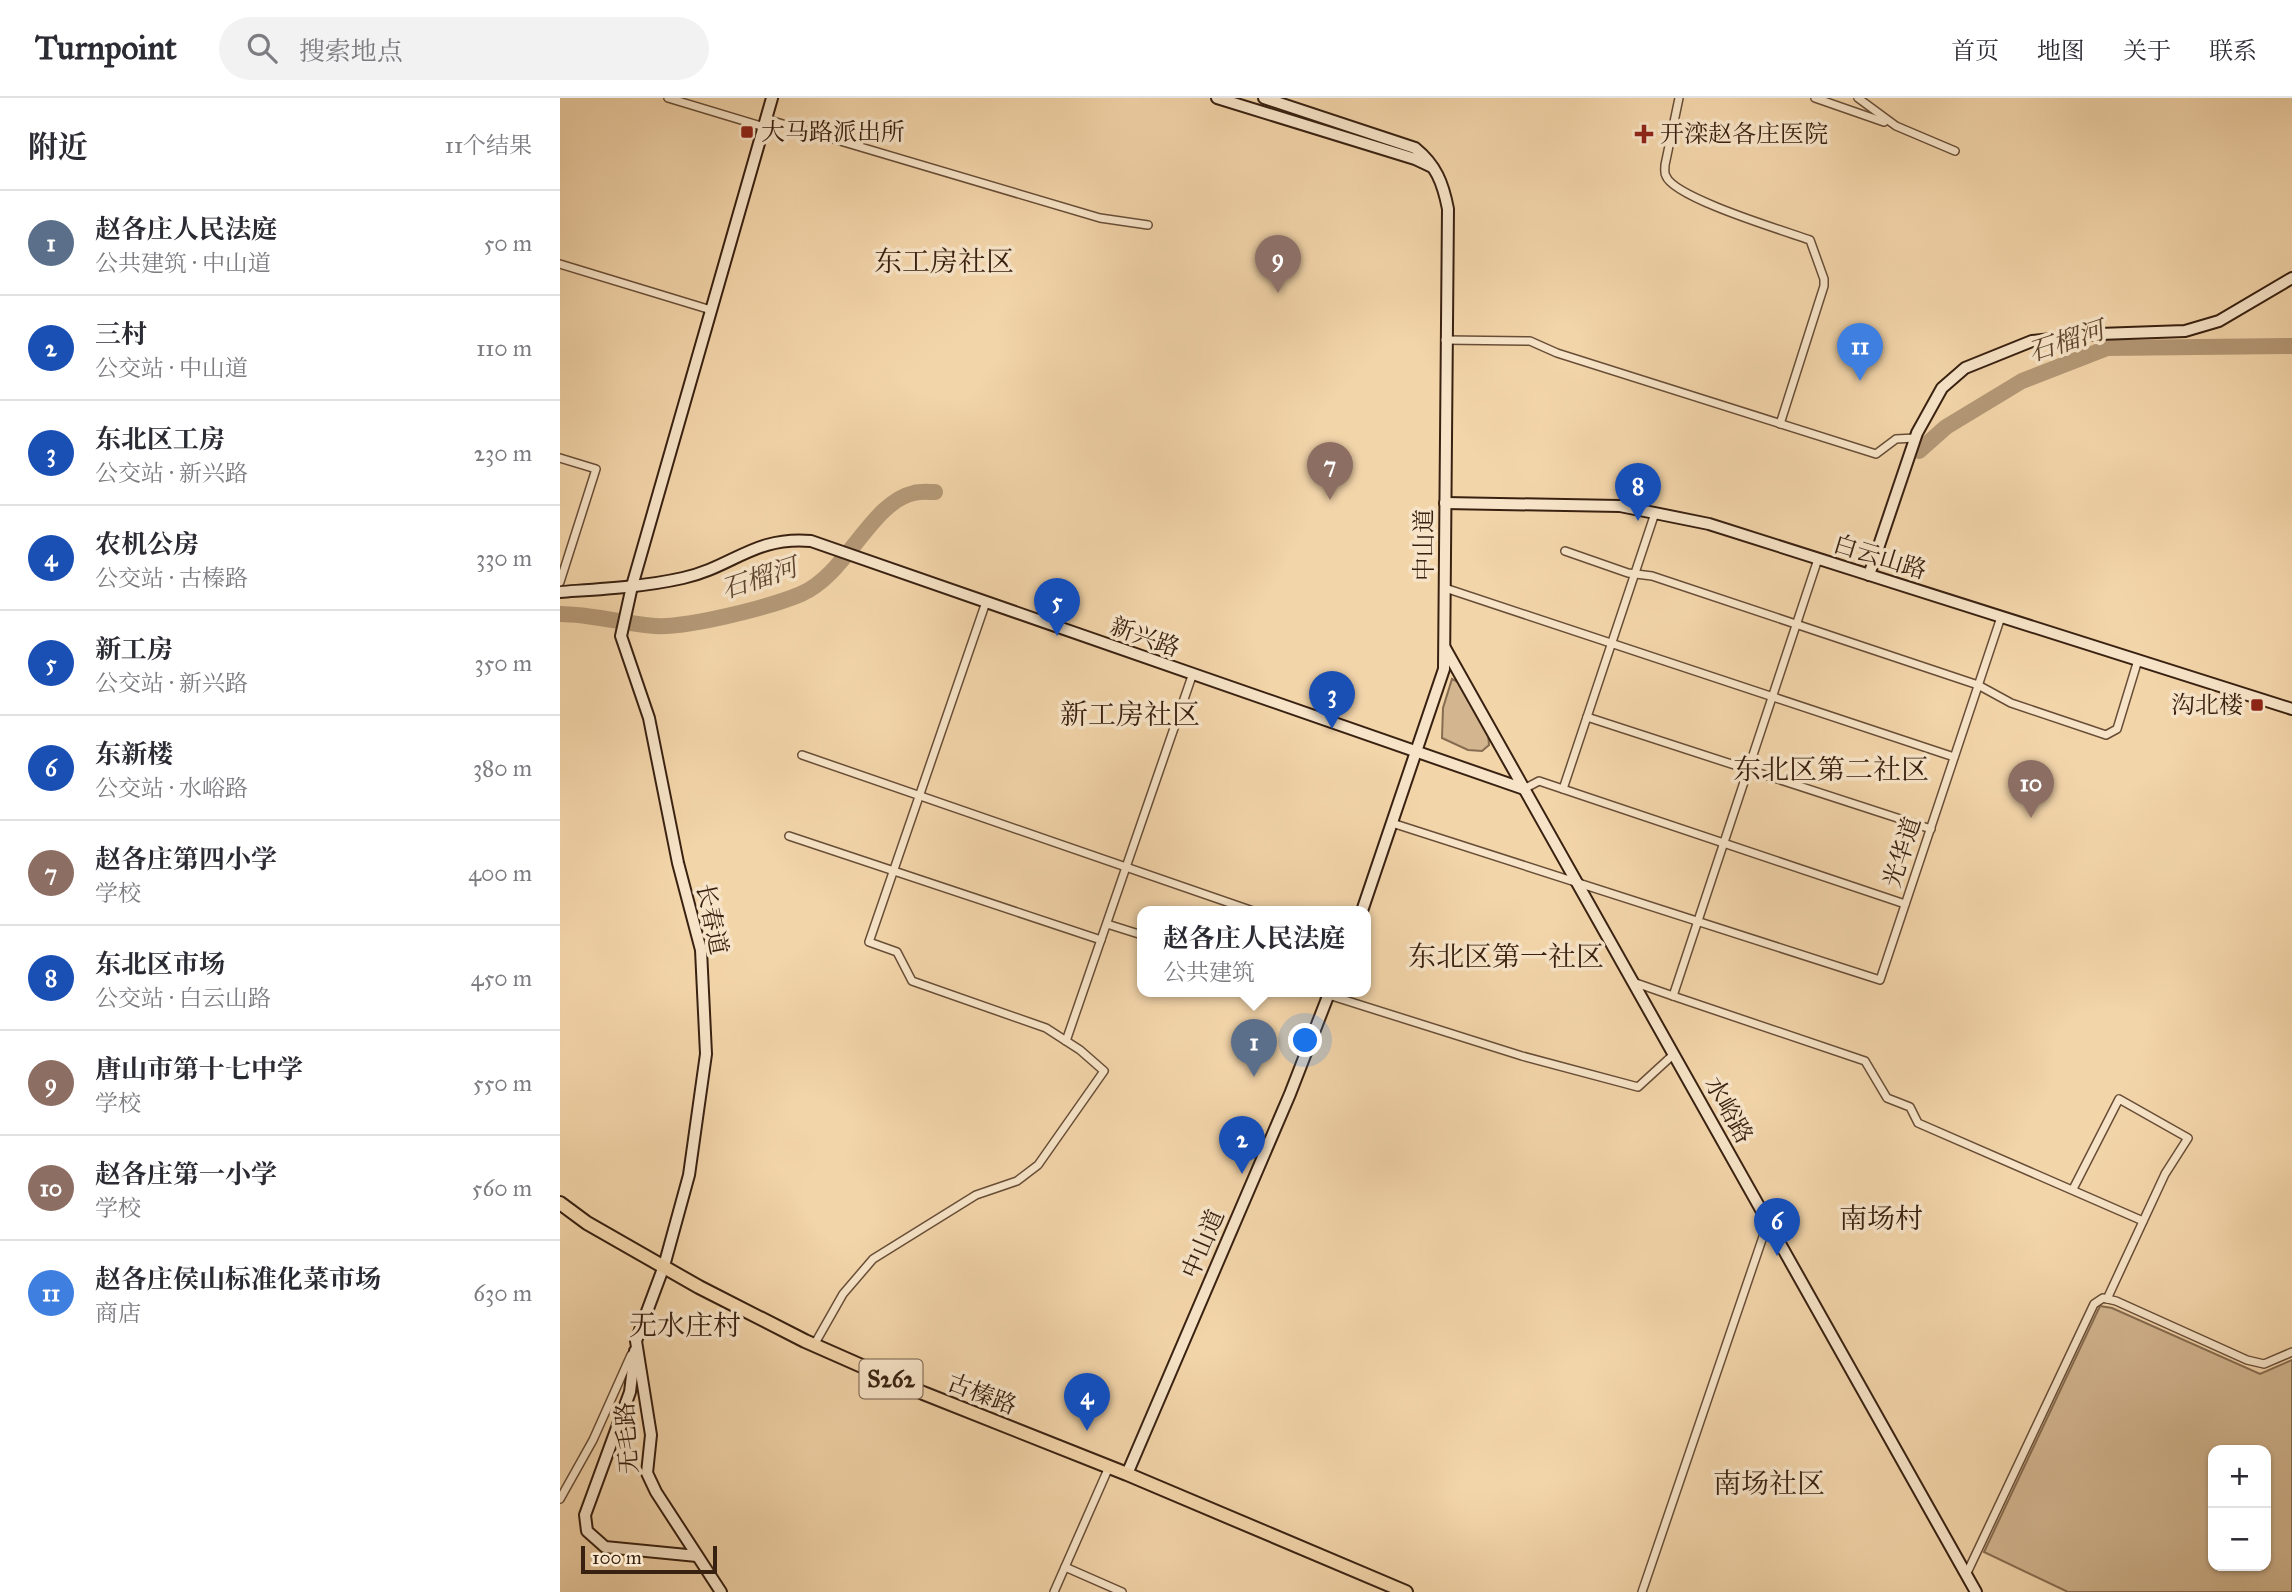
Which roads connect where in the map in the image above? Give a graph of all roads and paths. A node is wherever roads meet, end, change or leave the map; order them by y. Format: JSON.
{"nodes":[{"id":1,"x":668,"y":98,"type":"edge"},
{"id":2,"x":772,"y":98,"type":"edge"},
{"id":3,"x":1217,"y":98,"type":"edge"},
{"id":4,"x":1264,"y":98,"type":"edge"},
{"id":5,"x":1679,"y":98,"type":"edge"},
{"id":6,"x":1815,"y":98,"type":"edge"},
{"id":7,"x":1858,"y":98,"type":"edge"},
{"id":8,"x":1296,"y":103,"type":"edge"},
{"id":9,"x":1287,"y":120,"type":"junction"},
{"id":10,"x":765,"y":123,"type":"junction"},
{"id":11,"x":1896,"y":126,"type":"junction"},
{"id":12,"x":1955,"y":151,"type":"dead end"},
{"id":13,"x":1435,"y":169,"type":"junction"},
{"id":14,"x":1148,"y":225,"type":"dead end"},
{"id":15,"x":560,"y":264,"type":"edge"},
{"id":16,"x":2292,"y":278,"type":"edge"},
{"id":17,"x":711,"y":310,"type":"junction"},
{"id":18,"x":1445,"y":340,"type":"junction"},
{"id":19,"x":1780,"y":424,"type":"junction"},
{"id":20,"x":1915,"y":438,"type":"junction"},
{"id":21,"x":560,"y":458,"type":"edge"},
{"id":22,"x":1444,"y":503,"type":"junction"},
{"id":23,"x":1656,"y":513,"type":"junction"},
{"id":24,"x":1565,"y":551,"type":"dead end"},
{"id":25,"x":1818,"y":559,"type":"junction"},
{"id":26,"x":1635,"y":574,"type":"junction"},
{"id":27,"x":1868,"y":575,"type":"junction"},
{"id":28,"x":560,"y":582,"type":"edge"},
{"id":29,"x":632,"y":586,"type":"junction"},
{"id":30,"x":1445,"y":588,"type":"junction"},
{"id":31,"x":560,"y":593,"type":"edge"},
{"id":32,"x":986,"y":602,"type":"junction"},
{"id":33,"x":2001,"y":617,"type":"junction"},
{"id":34,"x":1796,"y":626,"type":"junction"},
{"id":35,"x":1612,"y":644,"type":"junction"},
{"id":36,"x":1445,"y":648,"type":"junction"},
{"id":37,"x":2138,"y":660,"type":"junction"},
{"id":38,"x":1192,"y":676,"type":"junction"},
{"id":39,"x":1978,"y":685,"type":"junction"},
{"id":40,"x":1773,"y":697,"type":"junction"},
{"id":41,"x":2292,"y":709,"type":"edge"},
{"id":42,"x":1587,"y":717,"type":"junction"},
{"id":43,"x":1416,"y":753,"type":"junction"},
{"id":44,"x":802,"y":755,"type":"dead end"},
{"id":45,"x":1954,"y":757,"type":"junction"},
{"id":46,"x":1748,"y":769,"type":"junction"},
{"id":47,"x":1524,"y":789,"type":"junction"},
{"id":48,"x":1563,"y":789,"type":"junction"},
{"id":49,"x":919,"y":796,"type":"junction"},
{"id":50,"x":1392,"y":823,"type":"junction"},
{"id":51,"x":1931,"y":829,"type":"junction"},
{"id":52,"x":789,"y":836,"type":"dead end"},
{"id":53,"x":1724,"y":843,"type":"junction"},
{"id":54,"x":1126,"y":867,"type":"junction"},
{"id":55,"x":894,"y":871,"type":"junction"},
{"id":56,"x":1577,"y":883,"type":"junction"},
{"id":57,"x":1905,"y":904,"type":"junction"},
{"id":58,"x":1239,"y":906,"type":"edge"},
{"id":59,"x":1364,"y":906,"type":"edge"},
{"id":60,"x":1698,"y":922,"type":"junction"},
{"id":61,"x":1107,"y":923,"type":"junction"},
{"id":62,"x":1137,"y":933,"type":"edge"},
{"id":63,"x":1101,"y":940,"type":"junction"},
{"id":64,"x":1633,"y":982,"type":"junction"},
{"id":65,"x":1673,"y":996,"type":"junction"},
{"id":66,"x":1327,"y":997,"type":"edge"},
{"id":67,"x":1341,"y":997,"type":"edge"},
{"id":68,"x":1066,"y":1041,"type":"junction"},
{"id":69,"x":1674,"y":1054,"type":"junction"},
{"id":70,"x":2073,"y":1189,"type":"junction"},
{"id":71,"x":560,"y":1203,"type":"edge"},
{"id":72,"x":1768,"y":1222,"type":"junction"},
{"id":73,"x":2143,"y":1222,"type":"junction"},
{"id":74,"x":664,"y":1266,"type":"junction"},
{"id":75,"x":2107,"y":1299,"type":"junction"},
{"id":76,"x":636,"y":1341,"type":"junction"},
{"id":77,"x":814,"y":1345,"type":"junction"},
{"id":78,"x":2292,"y":1352,"type":"edge"},
{"id":79,"x":1109,"y":1466,"type":"junction"},
{"id":80,"x":1127,"y":1474,"type":"junction"},
{"id":81,"x":560,"y":1499,"type":"edge"},
{"id":82,"x":697,"y":1556,"type":"junction"},
{"id":83,"x":1065,"y":1567,"type":"junction"},
{"id":84,"x":1966,"y":1575,"type":"junction"},
{"id":85,"x":721,"y":1592,"type":"edge"},
{"id":86,"x":1054,"y":1592,"type":"edge"},
{"id":87,"x":1122,"y":1592,"type":"edge"},
{"id":88,"x":1406,"y":1592,"type":"edge"},
{"id":89,"x":1642,"y":1592,"type":"edge"},
{"id":90,"x":1976,"y":1592,"type":"edge"}],
"edges":[{"from":1,"to":10,"type":"street"},
{"from":2,"to":10,"type":"street","name":"长春道"},
{"from":3,"to":9,"type":"street"},
{"from":4,"to":8,"type":"street"},
{"from":5,"to":19,"type":"street"},
{"from":6,"to":11,"type":"street"},
{"from":7,"to":11,"type":"street"},
{"from":8,"to":9,"type":"street"},
{"from":8,"to":13,"type":"street"},
{"from":9,"to":13,"type":"street"},
{"from":10,"to":14,"type":"street"},
{"from":10,"to":17,"type":"street","name":"长春道"},
{"from":11,"to":12,"type":"street"},
{"from":13,"to":18,"type":"street","name":"中山道"},
{"from":15,"to":17,"type":"street"},
{"from":16,"to":20,"type":"street"},
{"from":17,"to":29,"type":"street","name":"长春道"},
{"from":18,"to":19,"type":"street"},
{"from":18,"to":22,"type":"street","name":"中山道"},
{"from":19,"to":20,"type":"street"},
{"from":20,"to":27,"type":"street"},
{"from":21,"to":28,"type":"street"},
{"from":22,"to":23,"type":"street","name":"白云山路"},
{"from":22,"to":30,"type":"street","name":"中山道"},
{"from":23,"to":25,"type":"street","name":"白云山路"},
{"from":23,"to":26,"type":"street"},
{"from":24,"to":26,"type":"street"},
{"from":25,"to":27,"type":"street","name":"白云山路"},
{"from":25,"to":34,"type":"street"},
{"from":26,"to":34,"type":"street"},
{"from":26,"to":35,"type":"street"},
{"from":27,"to":33,"type":"street","name":"白云山路"},
{"from":29,"to":31,"type":"street","name":"新兴路"},
{"from":29,"to":32,"type":"street","name":"新兴路"},
{"from":29,"to":74,"type":"street","name":"长春道"},
{"from":30,"to":35,"type":"street"},
{"from":30,"to":36,"type":"street","name":"中山道"},
{"from":32,"to":38,"type":"street","name":"新兴路"},
{"from":32,"to":49,"type":"street"},
{"from":33,"to":37,"type":"street","name":"白云山路"},
{"from":33,"to":39,"type":"street","name":"光华道"},
{"from":34,"to":39,"type":"street"},
{"from":34,"to":40,"type":"street"},
{"from":35,"to":40,"type":"street"},
{"from":35,"to":42,"type":"street"},
{"from":36,"to":43,"type":"street","name":"中山道"},
{"from":36,"to":47,"type":"street","name":"水峪路"},
{"from":37,"to":39,"type":"street"},
{"from":37,"to":41,"type":"street","name":"白云山路"},
{"from":38,"to":43,"type":"street","name":"新兴路"},
{"from":38,"to":54,"type":"street"},
{"from":39,"to":45,"type":"street","name":"光华道"},
{"from":40,"to":45,"type":"street"},
{"from":40,"to":46,"type":"street"},
{"from":42,"to":46,"type":"street"},
{"from":42,"to":48,"type":"street"},
{"from":43,"to":47,"type":"street","name":"新兴路"},
{"from":43,"to":50,"type":"street","name":"中山道"},
{"from":44,"to":49,"type":"street"},
{"from":45,"to":51,"type":"street","name":"光华道"},
{"from":46,"to":51,"type":"street"},
{"from":46,"to":53,"type":"street"},
{"from":47,"to":48,"type":"street"},
{"from":47,"to":56,"type":"street","name":"水峪路"},
{"from":48,"to":53,"type":"street"},
{"from":49,"to":54,"type":"street"},
{"from":49,"to":55,"type":"street"},
{"from":50,"to":56,"type":"street"},
{"from":50,"to":59,"type":"street","name":"中山道"},
{"from":51,"to":57,"type":"street","name":"光华道"},
{"from":52,"to":55,"type":"street"},
{"from":53,"to":57,"type":"street"},
{"from":53,"to":60,"type":"street"},
{"from":54,"to":58,"type":"street"},
{"from":54,"to":61,"type":"street"},
{"from":55,"to":63,"type":"street"},
{"from":55,"to":68,"type":"street"},
{"from":56,"to":60,"type":"street"},
{"from":56,"to":64,"type":"street","name":"水峪路"},
{"from":57,"to":60,"type":"street","name":"光华道"},
{"from":60,"to":65,"type":"street"},
{"from":61,"to":62,"type":"street"},
{"from":61,"to":63,"type":"street"},
{"from":63,"to":68,"type":"street"},
{"from":64,"to":65,"type":"street"},
{"from":64,"to":69,"type":"street","name":"水峪路"},
{"from":65,"to":70,"type":"street"},
{"from":66,"to":80,"type":"street","name":"中山道"},
{"from":67,"to":69,"type":"street"},
{"from":68,"to":77,"type":"street"},
{"from":69,"to":72,"type":"street","name":"水峪路"},
{"from":70,"to":73,"type":"street"},
{"from":70,"to":73,"type":"street"},
{"from":71,"to":74,"type":"main road","name":"古榛路","number":"S262"},
{"from":72,"to":84,"type":"street","name":"水峪路"},
{"from":72,"to":89,"type":"street"},
{"from":73,"to":75,"type":"street"},
{"from":74,"to":76,"type":"street","name":"无毛路"},
{"from":74,"to":77,"type":"main road","name":"古榛路","number":"S262"},
{"from":75,"to":78,"type":"street"},
{"from":75,"to":84,"type":"street"},
{"from":76,"to":81,"type":"street"},
{"from":76,"to":82,"type":"street","name":"无毛路"},
{"from":76,"to":82,"type":"street"},
{"from":77,"to":79,"type":"main road","name":"古榛路","number":"S262"},
{"from":79,"to":80,"type":"main road","name":"古榛路","number":"S262"},
{"from":79,"to":83,"type":"street"},
{"from":80,"to":88,"type":"main road","name":"古榛路","number":"S262"},
{"from":82,"to":85,"type":"street","name":"无毛路"},
{"from":83,"to":86,"type":"street"},
{"from":83,"to":87,"type":"street"},
{"from":84,"to":90,"type":"street","name":"水峪路"}]}
